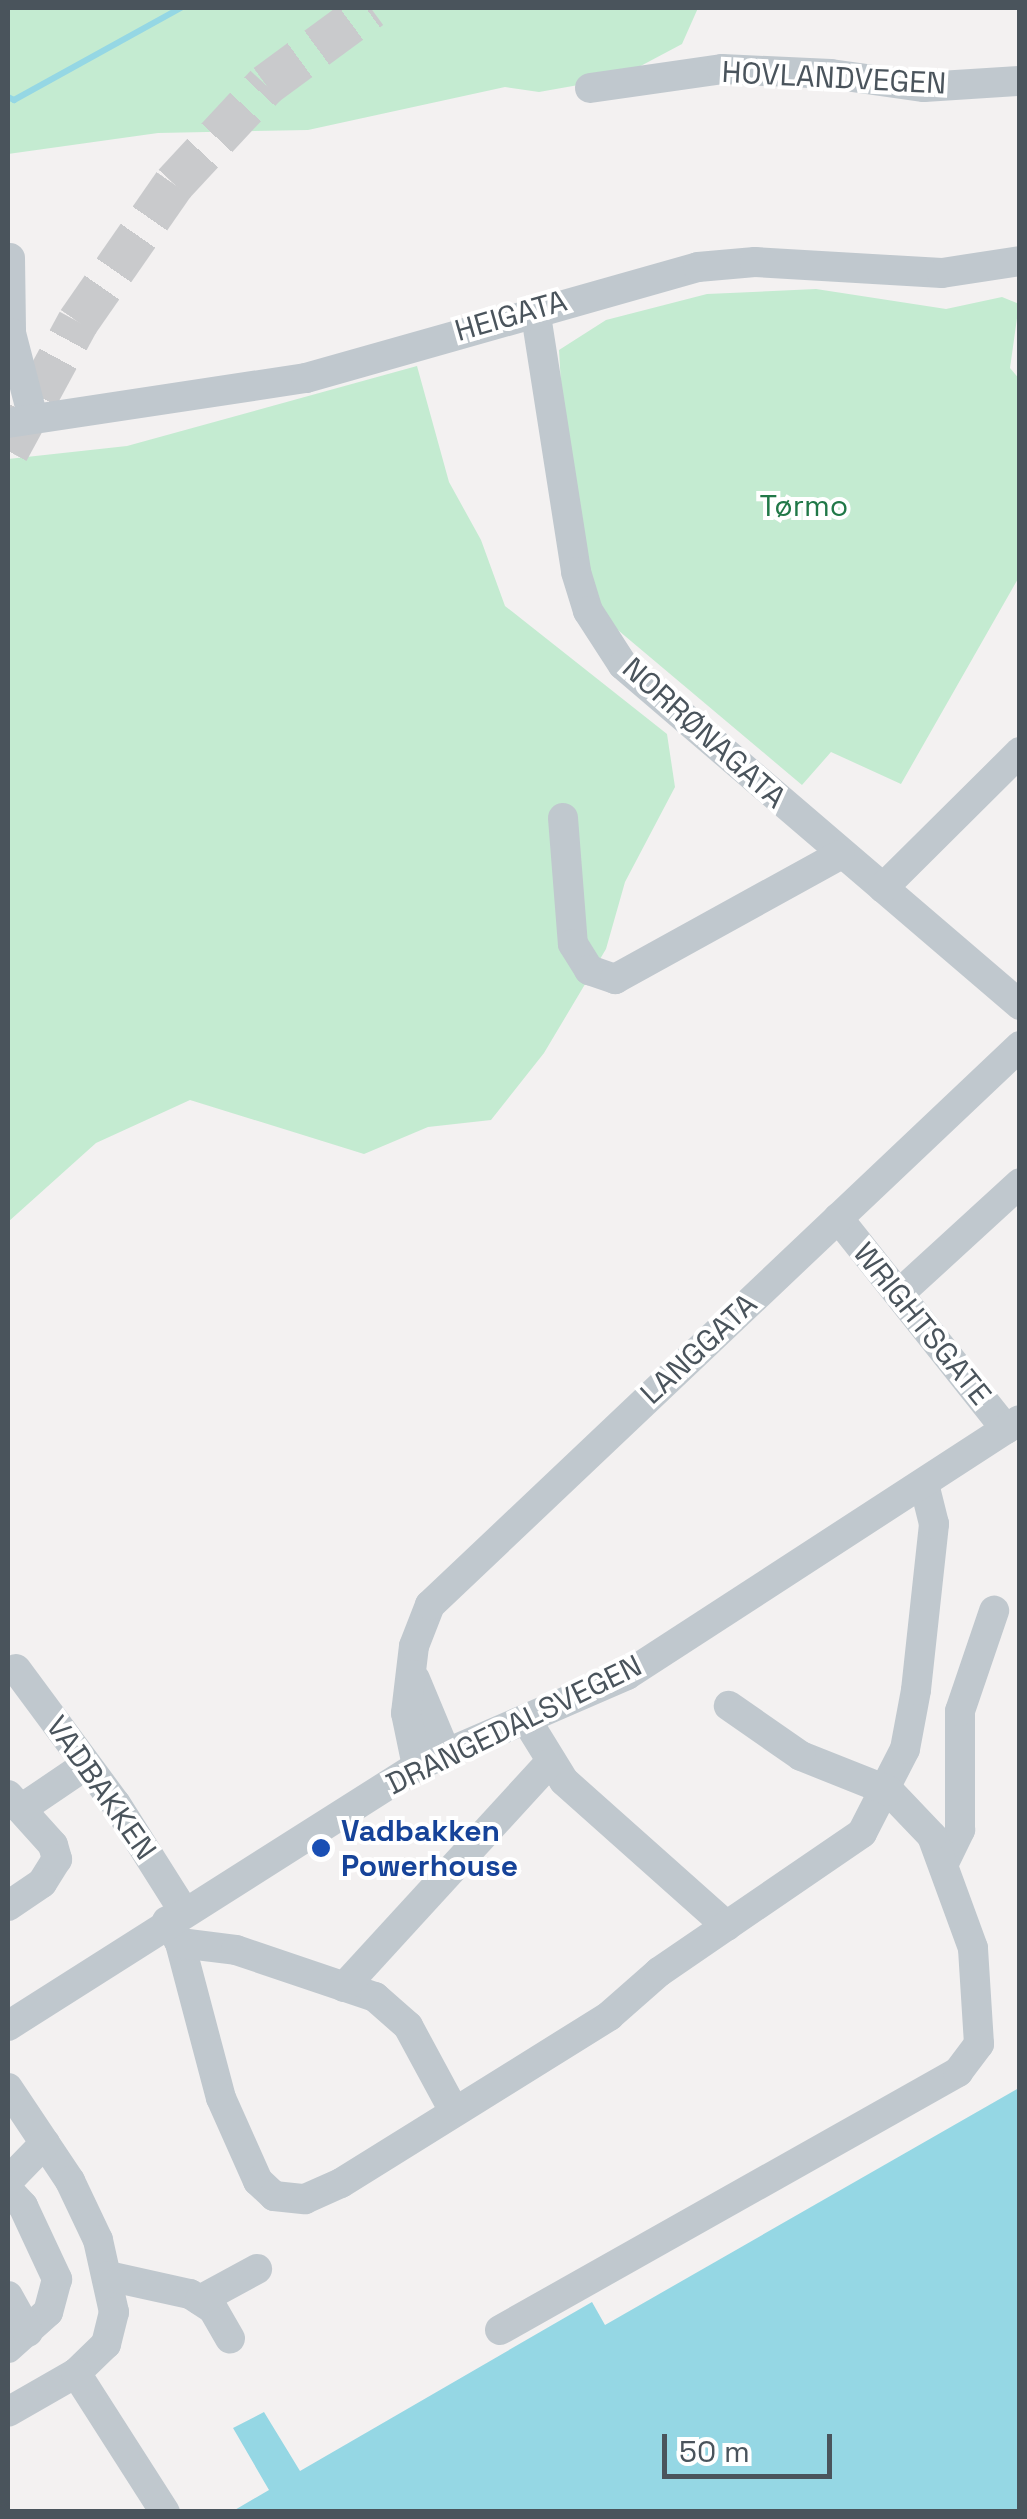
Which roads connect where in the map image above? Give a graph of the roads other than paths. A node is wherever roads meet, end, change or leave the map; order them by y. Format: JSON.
{"nodes":[{"id":1,"x":1020,"y":81,"type":"edge"},
{"id":2,"x":590,"y":88,"type":"dead end"},
{"id":3,"x":10,"y":258,"type":"dead end"},
{"id":4,"x":1020,"y":262,"type":"edge"},
{"id":5,"x":536,"y":309,"type":"junction"},
{"id":6,"x":20,"y":421,"type":"edge"},
{"id":7,"x":1020,"y":752,"type":"edge"},
{"id":8,"x":562,"y":818,"type":"dead end"},
{"id":9,"x":840,"y":855,"type":"junction"},
{"id":10,"x":883,"y":888,"type":"junction"},
{"id":11,"x":1020,"y":1006,"type":"edge"},
{"id":12,"x":1020,"y":1046,"type":"edge"},
{"id":13,"x":1020,"y":1183,"type":"edge"},
{"id":14,"x":838,"y":1218,"type":"junction"},
{"id":15,"x":899,"y":1294,"type":"junction"},
{"id":16,"x":1013,"y":1425,"type":"edge"},
{"id":17,"x":924,"y":1484,"type":"junction"},
{"id":18,"x":994,"y":1611,"type":"dead end"},
{"id":19,"x":16,"y":1669,"type":"dead end"},
{"id":20,"x":412,"y":1672,"type":"junction"},
{"id":21,"x":729,"y":1706,"type":"dead end"},
{"id":22,"x":527,"y":1721,"type":"junction"},
{"id":23,"x":445,"y":1751,"type":"junction"},
{"id":24,"x":86,"y":1764,"type":"junction"},
{"id":25,"x":548,"y":1764,"type":"junction"},
{"id":26,"x":416,"y":1766,"type":"junction"},
{"id":27,"x":888,"y":1791,"type":"junction"},
{"id":28,"x":14,"y":1802,"type":"edge"},
{"id":29,"x":944,"y":1863,"type":"junction"},
{"id":30,"x":8,"y":1906,"type":"edge"},
{"id":31,"x":177,"y":1924,"type":"junction"},
{"id":32,"x":727,"y":1926,"type":"junction"},
{"id":33,"x":344,"y":1987,"type":"junction"},
{"id":34,"x":8,"y":2026,"type":"edge"},
{"id":35,"x":8,"y":2088,"type":"edge"},
{"id":36,"x":454,"y":2111,"type":"junction"},
{"id":37,"x":45,"y":2143,"type":"junction"},
{"id":38,"x":8,"y":2180,"type":"edge"},
{"id":39,"x":8,"y":2190,"type":"edge"},
{"id":40,"x":257,"y":2269,"type":"dead end"},
{"id":41,"x":108,"y":2276,"type":"junction"},
{"id":42,"x":8,"y":2296,"type":"edge"},
{"id":43,"x":200,"y":2300,"type":"junction"},
{"id":44,"x":500,"y":2330,"type":"dead end"},
{"id":45,"x":230,"y":2338,"type":"dead end"},
{"id":46,"x":18,"y":2340,"type":"edge"},
{"id":47,"x":76,"y":2373,"type":"junction"},
{"id":48,"x":8,"y":2412,"type":"edge"},
{"id":49,"x":166,"y":2512,"type":"edge"}],
"edges":[{"from":1,"to":2,"type":"street","name":"HOVLANDVEGEN"},
{"from":3,"to":6,"type":"street"},
{"from":4,"to":5,"type":"street","name":"HEIGATA"},
{"from":5,"to":6,"type":"street","name":"HEIGATA"},
{"from":5,"to":9,"type":"street","name":"NORRØNAGATA"},
{"from":7,"to":10,"type":"street"},
{"from":8,"to":9,"type":"street"},
{"from":9,"to":10,"type":"street","name":"NORRØNAGATA"},
{"from":10,"to":11,"type":"street","name":"NORRØNAGATA"},
{"from":12,"to":14,"type":"street","name":"LANGGATA"},
{"from":13,"to":15,"type":"street"},
{"from":14,"to":15,"type":"street","name":"WRIGHTSGATE"},
{"from":14,"to":20,"type":"street","name":"LANGGATA"},
{"from":15,"to":16,"type":"street","name":"WRIGHTSGATE"},
{"from":16,"to":17,"type":"street","name":"DRANGEDALSVEGEN"},
{"from":17,"to":22,"type":"street","name":"DRANGEDALSVEGEN"},
{"from":17,"to":27,"type":"street"},
{"from":18,"to":29,"type":"street"},
{"from":19,"to":24,"type":"street","name":"VADBAKKEN"},
{"from":20,"to":23,"type":"street"},
{"from":20,"to":26,"type":"street","name":"LANGGATA"},
{"from":21,"to":27,"type":"street"},
{"from":22,"to":23,"type":"street","name":"DRANGEDALSVEGEN"},
{"from":22,"to":25,"type":"street"},
{"from":23,"to":26,"type":"street","name":"DRANGEDALSVEGEN"},
{"from":24,"to":28,"type":"street"},
{"from":24,"to":31,"type":"street","name":"VADBAKKEN"},
{"from":25,"to":32,"type":"street"},
{"from":25,"to":33,"type":"street"},
{"from":26,"to":31,"type":"street","name":"DRANGEDALSVEGEN"},
{"from":27,"to":29,"type":"street"},
{"from":27,"to":32,"type":"street"},
{"from":28,"to":30,"type":"street"},
{"from":29,"to":44,"type":"street"},
{"from":31,"to":33,"type":"street"},
{"from":31,"to":34,"type":"street","name":"DRANGEDALSVEGEN"},
{"from":31,"to":36,"type":"street","name":"VADBAKKEN"},
{"from":32,"to":36,"type":"street"},
{"from":33,"to":36,"type":"street"},
{"from":35,"to":37,"type":"street"},
{"from":37,"to":38,"type":"street"},
{"from":37,"to":41,"type":"street"},
{"from":39,"to":46,"type":"street"},
{"from":40,"to":43,"type":"street"},
{"from":41,"to":43,"type":"street"},
{"from":41,"to":47,"type":"street"},
{"from":42,"to":46,"type":"street"},
{"from":43,"to":45,"type":"street"},
{"from":47,"to":48,"type":"street"},
{"from":47,"to":49,"type":"street"}]}
